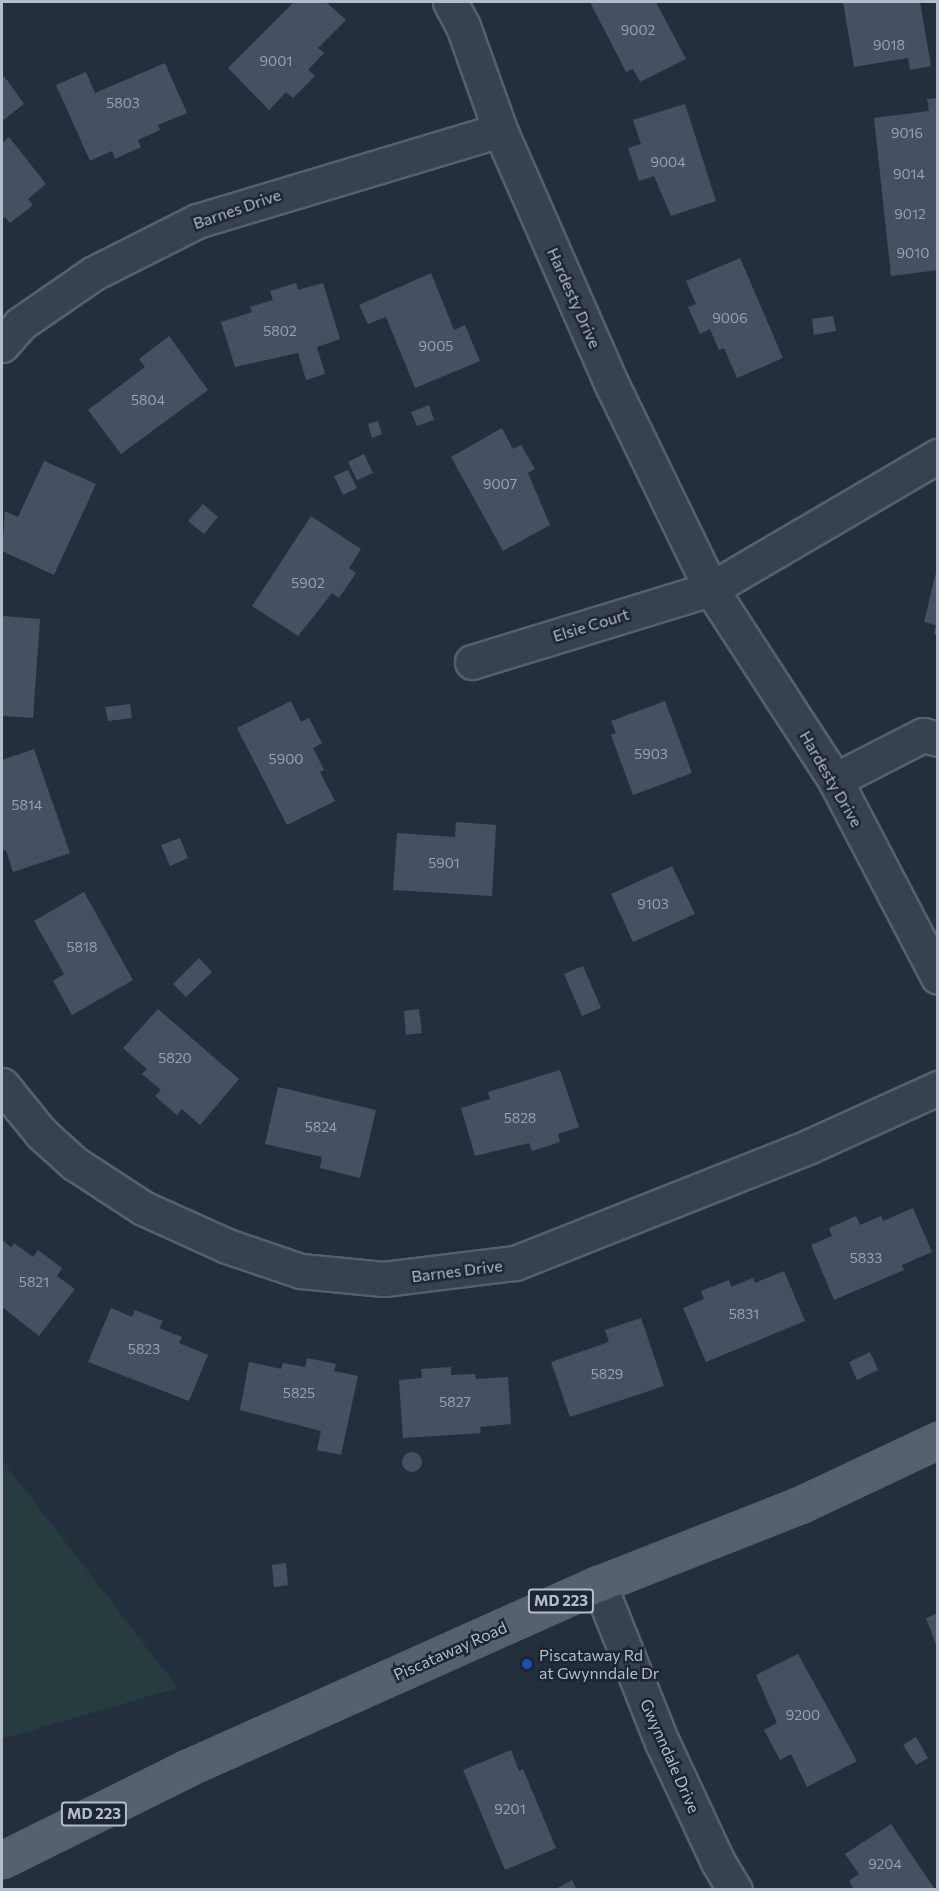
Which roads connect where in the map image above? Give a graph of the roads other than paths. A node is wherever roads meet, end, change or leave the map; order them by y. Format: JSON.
{"nodes":[{"id":1,"x":450,"y":2,"type":"edge"},
{"id":2,"x":500,"y":129,"type":"junction"},
{"id":3,"x":2,"y":345,"type":"edge"},
{"id":4,"x":938,"y":456,"type":"edge"},
{"id":5,"x":711,"y":589,"type":"junction"},
{"id":6,"x":472,"y":662,"type":"dead end"},
{"id":7,"x":938,"y":738,"type":"edge"},
{"id":8,"x":835,"y":780,"type":"junction"},
{"id":9,"x":938,"y":977,"type":"edge"},
{"id":10,"x":2,"y":1085,"type":"edge"},
{"id":11,"x":938,"y":1088,"type":"edge"},
{"id":12,"x":938,"y":1440,"type":"edge"},
{"id":13,"x":599,"y":1584,"type":"junction"},
{"id":14,"x":2,"y":1860,"type":"edge"},
{"id":15,"x":735,"y":1890,"type":"edge"}],
"edges":[{"from":1,"to":2,"type":"street","name":"Hardesty Drive"},
{"from":2,"to":3,"type":"street","name":"Barnes Drive"},
{"from":2,"to":5,"type":"street","name":"Hardesty Drive"},
{"from":4,"to":5,"type":"street"},
{"from":5,"to":6,"type":"street","name":"Elsie Court"},
{"from":5,"to":8,"type":"street","name":"Hardesty Drive"},
{"from":7,"to":8,"type":"street"},
{"from":8,"to":9,"type":"street","name":"Hardesty Drive"},
{"from":10,"to":11,"type":"street","name":"Barnes Drive"},
{"from":12,"to":13,"type":"main road","name":"Piscataway Road","number":"MD 223"},
{"from":13,"to":14,"type":"main road","name":"Piscataway Road","number":"MD 223"},
{"from":13,"to":15,"type":"street","name":"Gwynndale Drive"}]}
